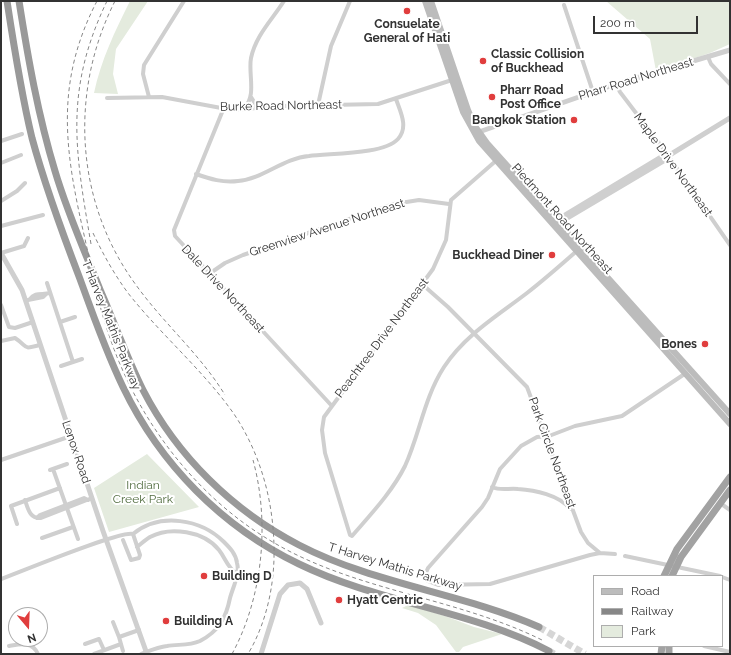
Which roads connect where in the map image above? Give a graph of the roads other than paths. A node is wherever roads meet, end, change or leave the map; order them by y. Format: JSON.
{"nodes":[{"id":1,"x":7,"y":1,"type":"edge"},
{"id":2,"x":19,"y":1,"type":"edge"},
{"id":3,"x":184,"y":1,"type":"edge"},
{"id":4,"x":284,"y":1,"type":"edge"},
{"id":5,"x":350,"y":1,"type":"edge"},
{"id":6,"x":425,"y":1,"type":"edge"},
{"id":7,"x":431,"y":1,"type":"edge"},
{"id":8,"x":564,"y":5,"type":"dead end"},
{"id":9,"x":730,"y":50,"type":"edge"},
{"id":10,"x":708,"y":57,"type":"junction"},
{"id":11,"x":452,"y":80,"type":"junction"},
{"id":12,"x":616,"y":84,"type":"junction"},
{"id":13,"x":730,"y":84,"type":"edge"},
{"id":14,"x":594,"y":92,"type":"junction"},
{"id":15,"x":149,"y":97,"type":"junction"},
{"id":16,"x":251,"y":97,"type":"junction"},
{"id":17,"x":107,"y":98,"type":"dead end"},
{"id":18,"x":396,"y":99,"type":"junction"},
{"id":19,"x":318,"y":105,"type":"junction"},
{"id":20,"x":258,"y":108,"type":"junction"},
{"id":21,"x":243,"y":109,"type":"junction"},
{"id":22,"x":223,"y":110,"type":"junction"},
{"id":23,"x":730,"y":118,"type":"edge"},
{"id":24,"x":477,"y":132,"type":"junction"},
{"id":25,"x":22,"y":134,"type":"dead end"},
{"id":26,"x":1,"y":141,"type":"edge"},
{"id":27,"x":21,"y":155,"type":"dead end"},
{"id":28,"x":668,"y":156,"type":"junction"},
{"id":29,"x":498,"y":159,"type":"junction"},
{"id":30,"x":1,"y":163,"type":"edge"},
{"id":31,"x":196,"y":174,"type":"junction"},
{"id":32,"x":24,"y":183,"type":"dead end"},
{"id":33,"x":1,"y":200,"type":"edge"},
{"id":34,"x":449,"y":204,"type":"junction"},
{"id":35,"x":43,"y":215,"type":"dead end"},
{"id":36,"x":556,"y":223,"type":"junction"},
{"id":37,"x":1,"y":226,"type":"edge"},
{"id":38,"x":28,"y":238,"type":"dead end"},
{"id":39,"x":730,"y":245,"type":"edge"},
{"id":40,"x":578,"y":250,"type":"junction"},
{"id":41,"x":1,"y":253,"type":"edge"},
{"id":42,"x":209,"y":274,"type":"junction"},
{"id":43,"x":47,"y":283,"type":"dead end"},
{"id":44,"x":423,"y":286,"type":"junction"},
{"id":45,"x":48,"y":294,"type":"junction"},
{"id":46,"x":28,"y":300,"type":"junction"},
{"id":47,"x":1,"y":305,"type":"edge"},
{"id":48,"x":75,"y":317,"type":"dead end"},
{"id":49,"x":33,"y":322,"type":"junction"},
{"id":50,"x":60,"y":322,"type":"junction"},
{"id":51,"x":474,"y":333,"type":"junction"},
{"id":52,"x":1,"y":341,"type":"edge"},
{"id":53,"x":40,"y":345,"type":"junction"},
{"id":54,"x":82,"y":359,"type":"dead end"},
{"id":55,"x":73,"y":362,"type":"junction"},
{"id":56,"x":61,"y":366,"type":"dead end"},
{"id":57,"x":687,"y":372,"type":"junction"},
{"id":58,"x":332,"y":405,"type":"junction"},
{"id":59,"x":730,"y":414,"type":"edge"},
{"id":60,"x":730,"y":424,"type":"edge"},
{"id":61,"x":71,"y":436,"type":"junction"},
{"id":62,"x":547,"y":437,"type":"junction"},
{"id":63,"x":1,"y":460,"type":"edge"},
{"id":64,"x":67,"y":464,"type":"dead end"},
{"id":65,"x":730,"y":477,"type":"edge"},
{"id":66,"x":492,"y":487,"type":"junction"},
{"id":67,"x":60,"y":488,"type":"junction"},
{"id":68,"x":730,"y":490,"type":"edge"},
{"id":69,"x":725,"y":498,"type":"edge"},
{"id":70,"x":90,"y":499,"type":"junction"},
{"id":71,"x":25,"y":500,"type":"junction"},
{"id":72,"x":67,"y":507,"type":"junction"},
{"id":73,"x":730,"y":510,"type":"edge"},
{"id":74,"x":704,"y":512,"type":"junction"},
{"id":75,"x":574,"y":516,"type":"junction"},
{"id":76,"x":189,"y":522,"type":"junction"},
{"id":77,"x":17,"y":524,"type":"dead end"},
{"id":78,"x":73,"y":526,"type":"junction"},
{"id":79,"x":187,"y":532,"type":"junction"},
{"id":80,"x":133,"y":534,"type":"junction"},
{"id":81,"x":42,"y":538,"type":"dead end"},
{"id":82,"x":695,"y":538,"type":"junction"},
{"id":83,"x":78,"y":540,"type":"dead end"},
{"id":84,"x":107,"y":540,"type":"junction"},
{"id":85,"x":123,"y":540,"type":"dead end"},
{"id":86,"x":588,"y":543,"type":"junction"},
{"id":87,"x":137,"y":547,"type":"junction"},
{"id":88,"x":600,"y":553,"type":"junction"},
{"id":89,"x":615,"y":554,"type":"dead end"},
{"id":90,"x":590,"y":555,"type":"junction"},
{"id":91,"x":625,"y":556,"type":"dead end"},
{"id":92,"x":673,"y":565,"type":"junction"},
{"id":93,"x":237,"y":574,"type":"junction"},
{"id":94,"x":665,"y":575,"type":"edge"},
{"id":95,"x":672,"y":575,"type":"edge"},
{"id":96,"x":717,"y":575,"type":"edge"},
{"id":97,"x":1,"y":579,"type":"edge"},
{"id":98,"x":113,"y":622,"type":"dead end"},
{"id":99,"x":321,"y":623,"type":"dead end"},
{"id":100,"x":539,"y":627,"type":"tunnel mouth"},
{"id":101,"x":139,"y":630,"type":"junction"},
{"id":102,"x":118,"y":637,"type":"junction"},
{"id":103,"x":85,"y":644,"type":"dead end"},
{"id":104,"x":121,"y":644,"type":"junction"},
{"id":105,"x":708,"y":647,"type":"edge"},
{"id":106,"x":104,"y":650,"type":"junction"},
{"id":107,"x":123,"y":651,"type":"dead end"},
{"id":108,"x":549,"y":651,"type":"dead end"},
{"id":109,"x":730,"y":652,"type":"edge"},
{"id":110,"x":147,"y":653,"type":"edge"},
{"id":111,"x":94,"y":654,"type":"edge"},
{"id":112,"x":141,"y":654,"type":"edge"},
{"id":113,"x":261,"y":654,"type":"edge"}],
"edges":[{"from":1,"to":108,"type":"highway","name":"T Harvey Mathis Parkway"},
{"from":2,"to":100,"type":"highway","name":"T Harvey Mathis Parkway"},
{"from":3,"to":15,"type":"street"},
{"from":4,"to":16,"type":"street"},
{"from":5,"to":19,"type":"street"},
{"from":6,"to":11,"type":"main road","name":"Piedmont Road Northeast"},
{"from":7,"to":24,"type":"main road","name":"Piedmont Road Northeast"},
{"from":8,"to":14,"type":"street"},
{"from":9,"to":10,"type":"street","name":"Pharr Road Northeast"},
{"from":10,"to":12,"type":"street","name":"Pharr Road Northeast"},
{"from":10,"to":13,"type":"street"},
{"from":11,"to":18,"type":"street","name":"Burke Road Northeast"},
{"from":11,"to":24,"type":"main road","name":"Piedmont Road Northeast"},
{"from":12,"to":14,"type":"street","name":"Pharr Road Northeast"},
{"from":12,"to":28,"type":"street","name":"Maple Drive Northeast"},
{"from":14,"to":24,"type":"street","name":"Pharr Road Northeast"},
{"from":15,"to":17,"type":"street","name":"Burke Road Northeast"},
{"from":15,"to":22,"type":"street","name":"Burke Road Northeast"},
{"from":16,"to":20,"type":"street"},
{"from":16,"to":21,"type":"street"},
{"from":18,"to":19,"type":"street","name":"Burke Road Northeast"},
{"from":18,"to":31,"type":"street"},
{"from":19,"to":20,"type":"street","name":"Burke Road Northeast"},
{"from":20,"to":21,"type":"street","name":"Burke Road Northeast"},
{"from":21,"to":22,"type":"street","name":"Burke Road Northeast"},
{"from":22,"to":31,"type":"street","name":"Dale Drive Northeast"},
{"from":23,"to":28,"type":"street"},
{"from":24,"to":29,"type":"main road","name":"Piedmont Road Northeast"},
{"from":25,"to":26,"type":"street"},
{"from":27,"to":30,"type":"street"},
{"from":28,"to":36,"type":"street"},
{"from":28,"to":39,"type":"street","name":"Maple Drive Northeast"},
{"from":29,"to":34,"type":"street"},
{"from":29,"to":36,"type":"main road","name":"Piedmont Road Northeast"},
{"from":31,"to":42,"type":"street","name":"Dale Drive Northeast"},
{"from":32,"to":33,"type":"street"},
{"from":34,"to":42,"type":"street","name":"Greenview Avenue Northeast"},
{"from":34,"to":44,"type":"street","name":"Peachtree Drive Northeast"},
{"from":35,"to":37,"type":"street"},
{"from":36,"to":40,"type":"main road","name":"Piedmont Road Northeast"},
{"from":38,"to":41,"type":"street"},
{"from":40,"to":51,"type":"street"},
{"from":40,"to":57,"type":"main road","name":"Piedmont Road Northeast"},
{"from":41,"to":46,"type":"street","name":"Lenox Road"},
{"from":42,"to":58,"type":"street","name":"Dale Drive Northeast"},
{"from":43,"to":45,"type":"street"},
{"from":44,"to":51,"type":"street","name":"Park Circle Northeast"},
{"from":44,"to":58,"type":"street","name":"Peachtree Drive Northeast"},
{"from":45,"to":46,"type":"street"},
{"from":45,"to":50,"type":"street"},
{"from":46,"to":49,"type":"street","name":"Lenox Road"},
{"from":47,"to":49,"type":"street"},
{"from":48,"to":50,"type":"street"},
{"from":49,"to":53,"type":"street","name":"Lenox Road"},
{"from":50,"to":55,"type":"street"},
{"from":51,"to":58,"type":"street","name":"Peachtree Drive Northeast"},
{"from":51,"to":62,"type":"street","name":"Park Circle Northeast"},
{"from":52,"to":53,"type":"street"},
{"from":53,"to":61,"type":"street","name":"Lenox Road"},
{"from":54,"to":55,"type":"street"},
{"from":55,"to":56,"type":"street"},
{"from":57,"to":59,"type":"main road","name":"Piedmont Road Northeast"},
{"from":57,"to":60,"type":"main road","name":"Piedmont Road Northeast"},
{"from":57,"to":62,"type":"street"},
{"from":61,"to":63,"type":"street"},
{"from":61,"to":70,"type":"street","name":"Lenox Road"},
{"from":62,"to":66,"type":"street"},
{"from":62,"to":75,"type":"street","name":"Park Circle Northeast"},
{"from":64,"to":67,"type":"street"},
{"from":65,"to":74,"type":"highway"},
{"from":66,"to":75,"type":"street"},
{"from":66,"to":90,"type":"street"},
{"from":67,"to":71,"type":"street"},
{"from":67,"to":72,"type":"street"},
{"from":68,"to":69,"type":"highway"},
{"from":69,"to":73,"type":"street"},
{"from":69,"to":82,"type":"highway"},
{"from":70,"to":72,"type":"street"},
{"from":70,"to":84,"type":"street","name":"Lenox Road"},
{"from":71,"to":72,"type":"street"},
{"from":71,"to":77,"type":"street"},
{"from":72,"to":78,"type":"street"},
{"from":74,"to":82,"type":"street"},
{"from":74,"to":92,"type":"highway"},
{"from":75,"to":86,"type":"street","name":"Park Circle Northeast"},
{"from":76,"to":79,"type":"street"},
{"from":76,"to":80,"type":"street"},
{"from":76,"to":93,"type":"street"},
{"from":78,"to":81,"type":"street"},
{"from":78,"to":83,"type":"street"},
{"from":79,"to":87,"type":"street"},
{"from":79,"to":93,"type":"street"},
{"from":80,"to":84,"type":"street"},
{"from":80,"to":87,"type":"street"},
{"from":82,"to":92,"type":"highway"},
{"from":84,"to":97,"type":"street"},
{"from":84,"to":101,"type":"street","name":"Lenox Road"},
{"from":85,"to":87,"type":"street"},
{"from":86,"to":88,"type":"street","name":"Park Circle Northeast"},
{"from":86,"to":90,"type":"street","name":"Park Circle Northeast"},
{"from":88,"to":89,"type":"street"},
{"from":88,"to":90,"type":"street"},
{"from":91,"to":92,"type":"street"},
{"from":92,"to":94,"type":"highway"},
{"from":92,"to":95,"type":"highway"},
{"from":92,"to":96,"type":"street"},
{"from":93,"to":110,"type":"street"},
{"from":98,"to":102,"type":"street"},
{"from":99,"to":113,"type":"street"},
{"from":101,"to":102,"type":"street"},
{"from":101,"to":110,"type":"street","name":"Lenox Road"},
{"from":102,"to":104,"type":"street"},
{"from":103,"to":106,"type":"street"},
{"from":104,"to":106,"type":"street"},
{"from":104,"to":107,"type":"street"},
{"from":105,"to":109,"type":"street"},
{"from":106,"to":111,"type":"street"},
{"from":110,"to":112,"type":"street"}]}
